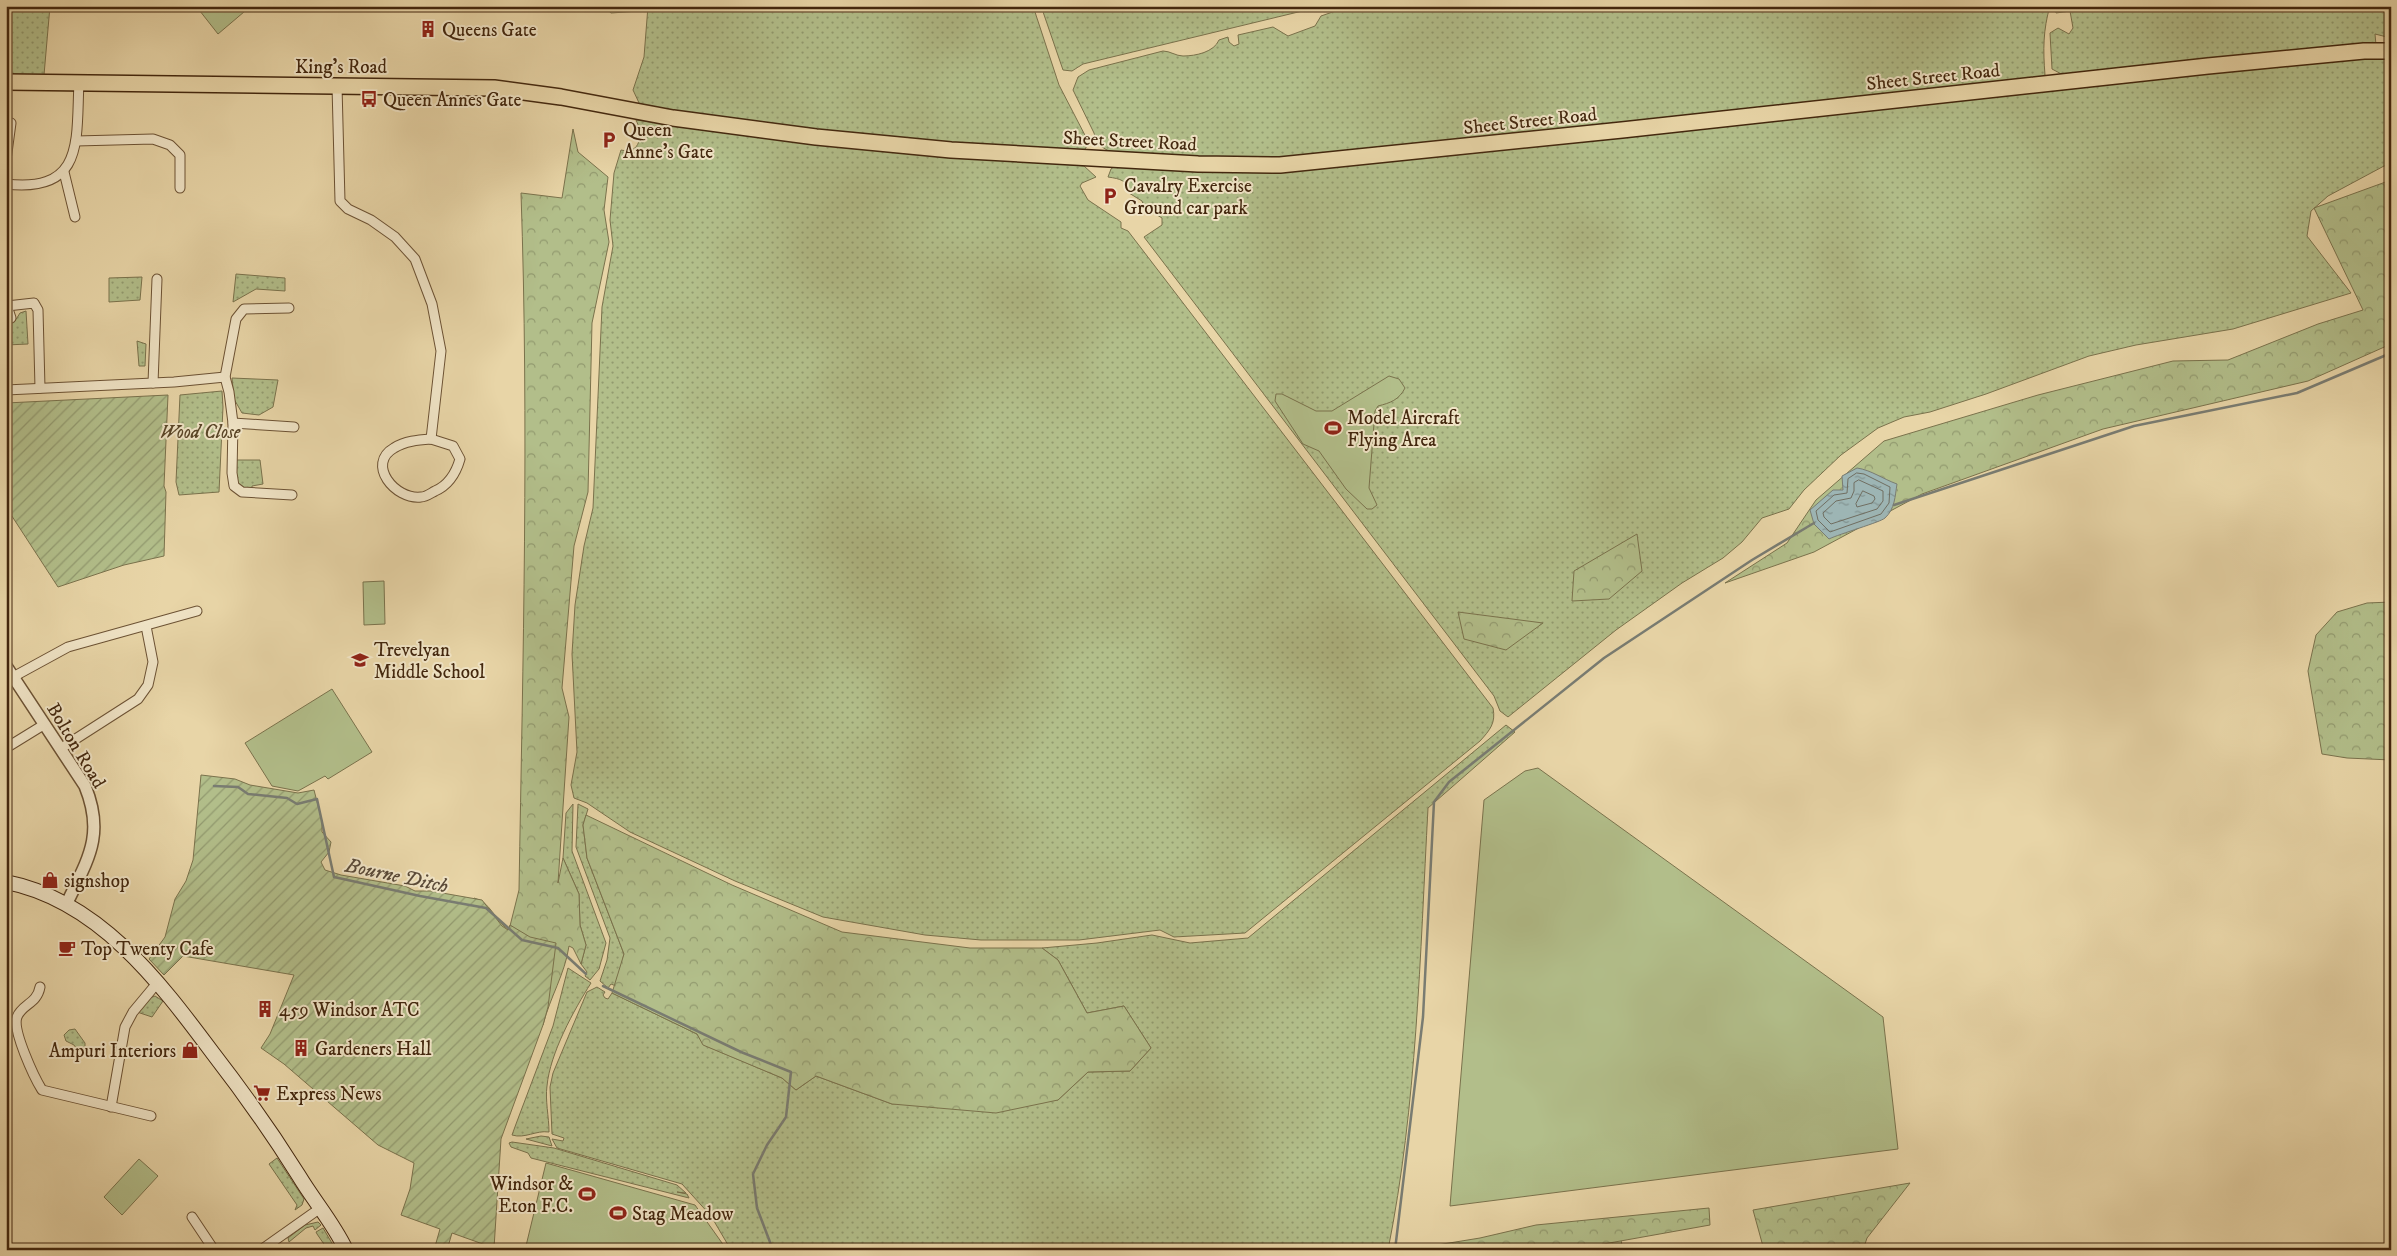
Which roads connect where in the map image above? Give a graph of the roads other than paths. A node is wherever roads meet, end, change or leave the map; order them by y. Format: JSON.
{"nodes":[{"id":1,"x":2391,"y":51,"type":"edge"},
{"id":2,"x":6,"y":82,"type":"edge"},
{"id":3,"x":79,"y":82,"type":"junction"},
{"id":4,"x":337,"y":86,"type":"junction"},
{"id":5,"x":673,"y":118,"type":"joint"},
{"id":6,"x":11,"y":123,"type":"dead end"},
{"id":7,"x":76,"y":141,"type":"junction"},
{"id":8,"x":6,"y":160,"type":"edge"},
{"id":9,"x":64,"y":172,"type":"junction"},
{"id":10,"x":6,"y":184,"type":"edge"},
{"id":11,"x":180,"y":188,"type":"dead end"},
{"id":12,"x":75,"y":217,"type":"dead end"},
{"id":13,"x":157,"y":280,"type":"dead end"},
{"id":14,"x":289,"y":308,"type":"dead end"},
{"id":15,"x":11,"y":318,"type":"dead end"},
{"id":16,"x":225,"y":377,"type":"junction"},
{"id":17,"x":153,"y":383,"type":"junction"},
{"id":18,"x":40,"y":388,"type":"junction"},
{"id":19,"x":6,"y":390,"type":"edge"},
{"id":20,"x":233,"y":423,"type":"junction"},
{"id":21,"x":294,"y":427,"type":"dead end"},
{"id":22,"x":431,"y":439,"type":"junction"},
{"id":23,"x":292,"y":495,"type":"dead end"},
{"id":24,"x":196,"y":611,"type":"dead end"},
{"id":25,"x":146,"y":626,"type":"junction"},
{"id":26,"x":6,"y":666,"type":"edge"},
{"id":27,"x":13,"y":677,"type":"junction"},
{"id":28,"x":45,"y":724,"type":"junction"},
{"id":29,"x":6,"y":748,"type":"edge"},
{"id":30,"x":60,"y":748,"type":"junction"},
{"id":31,"x":6,"y":882,"type":"edge"},
{"id":32,"x":67,"y":903,"type":"junction"},
{"id":33,"x":158,"y":982,"type":"junction"},
{"id":34,"x":40,"y":987,"type":"dead end"},
{"id":35,"x":111,"y":1107,"type":"junction"},
{"id":36,"x":151,"y":1116,"type":"dead end"},
{"id":37,"x":319,"y":1209,"type":"junction"},
{"id":38,"x":192,"y":1217,"type":"dead end"},
{"id":39,"x":214,"y":1250,"type":"edge"},
{"id":40,"x":260,"y":1250,"type":"edge"},
{"id":41,"x":346,"y":1250,"type":"edge"}],
"edges":[{"from":1,"to":5,"type":"main road","name":"Sheet Street Road"},
{"from":2,"to":3,"type":"main road","name":"King's Road"},
{"from":3,"to":4,"type":"main road","name":"King's Road"},
{"from":3,"to":7,"type":"street"},
{"from":4,"to":5,"type":"main road","name":"King's Road"},
{"from":4,"to":22,"type":"street"},
{"from":6,"to":8,"type":"street"},
{"from":7,"to":9,"type":"street"},
{"from":7,"to":11,"type":"street"},
{"from":9,"to":10,"type":"street"},
{"from":9,"to":12,"type":"street"},
{"from":13,"to":17,"type":"street"},
{"from":14,"to":16,"type":"street"},
{"from":15,"to":18,"type":"street"},
{"from":16,"to":17,"type":"street"},
{"from":16,"to":20,"type":"street"},
{"from":17,"to":18,"type":"street"},
{"from":18,"to":19,"type":"street"},
{"from":20,"to":21,"type":"street"},
{"from":20,"to":23,"type":"street"},
{"from":22,"to":22,"type":"street"},
{"from":24,"to":25,"type":"street"},
{"from":25,"to":27,"type":"street"},
{"from":25,"to":30,"type":"street"},
{"from":26,"to":27,"type":"street","name":"Bolton Road"},
{"from":27,"to":28,"type":"street","name":"Bolton Road"},
{"from":28,"to":29,"type":"street"},
{"from":28,"to":30,"type":"street","name":"Bolton Road"},
{"from":30,"to":32,"type":"street","name":"Bolton Road"},
{"from":31,"to":32,"type":"main road"},
{"from":32,"to":33,"type":"main road"},
{"from":33,"to":35,"type":"street"},
{"from":33,"to":37,"type":"main road"},
{"from":34,"to":35,"type":"street"},
{"from":35,"to":36,"type":"street"},
{"from":37,"to":40,"type":"street"},
{"from":37,"to":41,"type":"main road"},
{"from":38,"to":39,"type":"street"}]}
